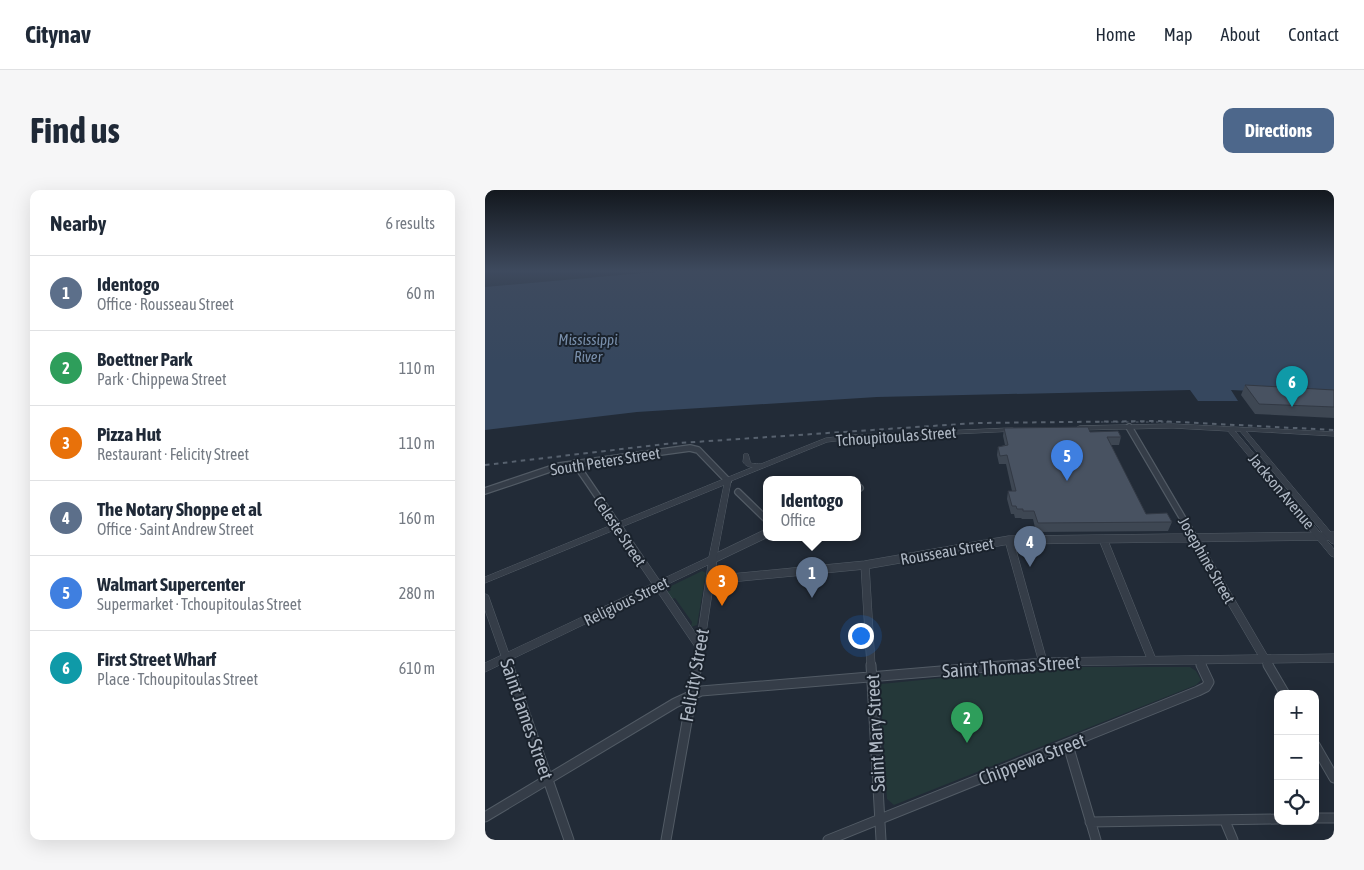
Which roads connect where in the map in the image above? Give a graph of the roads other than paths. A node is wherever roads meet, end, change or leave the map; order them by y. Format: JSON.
{"nodes":[{"id":1,"x":1129,"y":427,"type":"junction"},
{"id":2,"x":1072,"y":428,"type":"edge"},
{"id":3,"x":1229,"y":428,"type":"junction"},
{"id":4,"x":1023,"y":429,"type":"edge"},
{"id":5,"x":1241,"y":429,"type":"junction"},
{"id":6,"x":1334,"y":434,"type":"edge"},
{"id":7,"x":746,"y":455,"type":"dead end"},
{"id":8,"x":575,"y":463,"type":"junction"},
{"id":9,"x":763,"y":466,"type":"junction"},
{"id":10,"x":728,"y":480,"type":"junction"},
{"id":11,"x":485,"y":491,"type":"edge"},
{"id":12,"x":738,"y":492,"type":"dead end"},
{"id":13,"x":763,"y":516,"type":"edge"},
{"id":14,"x":617,"y":526,"type":"junction"},
{"id":15,"x":763,"y":535,"type":"edge"},
{"id":16,"x":1319,"y":536,"type":"junction"},
{"id":17,"x":1195,"y":538,"type":"junction"},
{"id":18,"x":1333,"y":538,"type":"edge"},
{"id":19,"x":1103,"y":539,"type":"junction"},
{"id":20,"x":1009,"y":540,"type":"junction"},
{"id":21,"x":1334,"y":554,"type":"edge"},
{"id":22,"x":713,"y":560,"type":"junction"},
{"id":23,"x":865,"y":565,"type":"junction"},
{"id":24,"x":485,"y":580,"type":"edge"},
{"id":25,"x":710,"y":580,"type":"junction"},
{"id":26,"x":657,"y":586,"type":"junction"},
{"id":27,"x":485,"y":598,"type":"edge"},
{"id":28,"x":700,"y":647,"type":"junction"},
{"id":29,"x":506,"y":658,"type":"junction"},
{"id":30,"x":1334,"y":658,"type":"edge"},
{"id":31,"x":1265,"y":659,"type":"junction"},
{"id":32,"x":1153,"y":660,"type":"junction"},
{"id":33,"x":1199,"y":660,"type":"junction"},
{"id":34,"x":1043,"y":662,"type":"junction"},
{"id":35,"x":485,"y":668,"type":"edge"},
{"id":36,"x":871,"y":676,"type":"junction"},
{"id":37,"x":1283,"y":690,"type":"edge"},
{"id":38,"x":691,"y":696,"type":"junction"},
{"id":39,"x":1068,"y":745,"type":"junction"},
{"id":40,"x":1319,"y":753,"type":"edge"},
{"id":41,"x":1334,"y":778,"type":"edge"},
{"id":42,"x":548,"y":781,"type":"junction"},
{"id":43,"x":485,"y":818,"type":"edge"},
{"id":44,"x":880,"y":818,"type":"junction"},
{"id":45,"x":1319,"y":818,"type":"edge"},
{"id":46,"x":1334,"y":818,"type":"edge"},
{"id":47,"x":1274,"y":819,"type":"edge"},
{"id":48,"x":1225,"y":821,"type":"junction"},
{"id":49,"x":1090,"y":822,"type":"junction"},
{"id":50,"x":569,"y":840,"type":"edge"},
{"id":51,"x":666,"y":840,"type":"edge"},
{"id":52,"x":828,"y":840,"type":"edge"},
{"id":53,"x":881,"y":840,"type":"edge"},
{"id":54,"x":1096,"y":840,"type":"edge"},
{"id":55,"x":1233,"y":840,"type":"edge"}],
"edges":[{"from":1,"to":2,"type":"street"},
{"from":1,"to":3,"type":"street"},
{"from":1,"to":17,"type":"street","name":"Josephine Street"},
{"from":3,"to":5,"type":"street"},
{"from":3,"to":16,"type":"street","name":"Jackson Avenue"},
{"from":4,"to":9,"type":"street","name":"Tchoupitoulas Street"},
{"from":5,"to":6,"type":"street"},
{"from":5,"to":18,"type":"street","name":"Jackson Avenue"},
{"from":7,"to":9,"type":"street"},
{"from":8,"to":10,"type":"street","name":"South Peters Street"},
{"from":8,"to":11,"type":"street","name":"South Peters Street"},
{"from":8,"to":14,"type":"street","name":"Celeste Street"},
{"from":9,"to":10,"type":"street","name":"Tchoupitoulas Street"},
{"from":10,"to":14,"type":"street","name":"Tchoupitoulas Street"},
{"from":10,"to":22,"type":"street","name":"Felicity Street"},
{"from":12,"to":13,"type":"street"},
{"from":14,"to":24,"type":"street","name":"Tchoupitoulas Street"},
{"from":14,"to":26,"type":"street","name":"Celeste Street"},
{"from":15,"to":22,"type":"street","name":"Religious Street"},
{"from":16,"to":17,"type":"street","name":"Rousseau Street"},
{"from":16,"to":18,"type":"street","name":"Rousseau Street"},
{"from":16,"to":21,"type":"street","name":"Jackson Avenue"},
{"from":17,"to":19,"type":"street","name":"Rousseau Street"},
{"from":17,"to":31,"type":"street","name":"Josephine Street"},
{"from":19,"to":20,"type":"street","name":"Rousseau Street"},
{"from":19,"to":32,"type":"street"},
{"from":20,"to":23,"type":"street","name":"Rousseau Street"},
{"from":20,"to":34,"type":"street"},
{"from":22,"to":25,"type":"street","name":"Felicity Street"},
{"from":22,"to":26,"type":"street","name":"Religious Street"},
{"from":23,"to":25,"type":"street","name":"Rousseau Street"},
{"from":23,"to":36,"type":"street","name":"Saint Mary Street"},
{"from":25,"to":28,"type":"street","name":"Felicity Street"},
{"from":26,"to":28,"type":"street","name":"Celeste Street"},
{"from":26,"to":29,"type":"street","name":"Religious Street"},
{"from":27,"to":29,"type":"street","name":"Saint James Street"},
{"from":28,"to":38,"type":"street","name":"Felicity Street"},
{"from":29,"to":35,"type":"street","name":"Religious Street"},
{"from":29,"to":42,"type":"street","name":"Saint James Street"},
{"from":30,"to":31,"type":"street","name":"Saint Thomas Street"},
{"from":31,"to":33,"type":"street","name":"Saint Thomas Street"},
{"from":31,"to":37,"type":"street","name":"Josephine Street"},
{"from":32,"to":33,"type":"street","name":"Saint Thomas Street"},
{"from":32,"to":34,"type":"street","name":"Saint Thomas Street"},
{"from":33,"to":39,"type":"street","name":"Chippewa Street"},
{"from":34,"to":36,"type":"street","name":"Saint Thomas Street"},
{"from":36,"to":38,"type":"street","name":"Saint Thomas Street"},
{"from":36,"to":44,"type":"street","name":"Saint Mary Street"},
{"from":38,"to":42,"type":"street","name":"Saint Thomas Street"},
{"from":38,"to":51,"type":"street","name":"Felicity Street"},
{"from":39,"to":44,"type":"street","name":"Chippewa Street"},
{"from":39,"to":49,"type":"street"},
{"from":40,"to":41,"type":"street"},
{"from":42,"to":43,"type":"street","name":"Saint Thomas Street"},
{"from":42,"to":50,"type":"street","name":"Saint James Street"},
{"from":44,"to":52,"type":"street","name":"Chippewa Street"},
{"from":44,"to":53,"type":"street","name":"Saint Mary Street"},
{"from":45,"to":46,"type":"street"},
{"from":47,"to":48,"type":"street"},
{"from":48,"to":49,"type":"street"},
{"from":48,"to":55,"type":"street"},
{"from":49,"to":54,"type":"street"}]}
